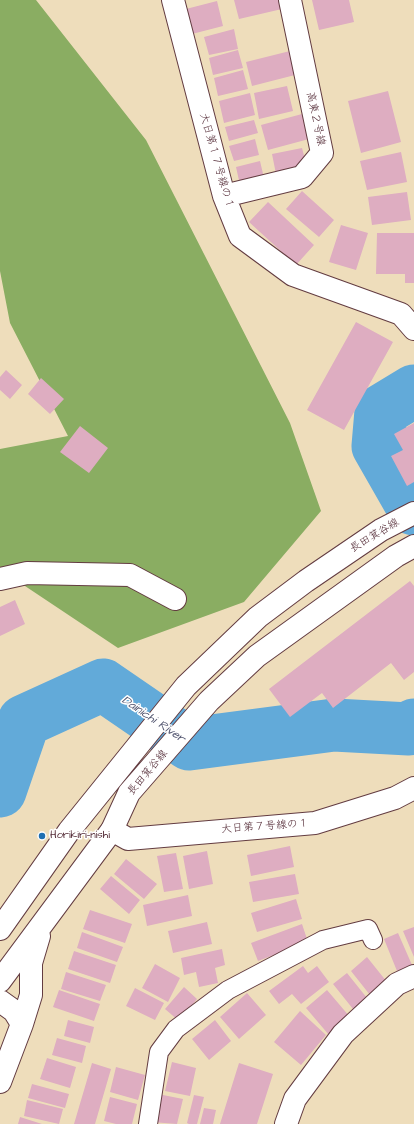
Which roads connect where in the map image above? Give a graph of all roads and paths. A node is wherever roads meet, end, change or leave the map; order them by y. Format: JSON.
{"nodes":[{"id":1,"x":173,"y":0,"type":"edge"},
{"id":2,"x":290,"y":0,"type":"edge"},
{"id":3,"x":224,"y":196,"type":"junction"},
{"id":4,"x":408,"y":317,"type":"edge"},
{"id":5,"x":414,"y":513,"type":"edge"},
{"id":6,"x":405,"y":551,"type":"edge"},
{"id":7,"x":0,"y":579,"type":"edge"},
{"id":8,"x":175,"y":599,"type":"dead end"},
{"id":9,"x":414,"y":788,"type":"edge"},
{"id":10,"x":115,"y":825,"type":"junction"},
{"id":11,"x":41,"y":927,"type":"junction"},
{"id":12,"x":0,"y":929,"type":"edge"},
{"id":13,"x":374,"y":940,"type":"dead end"},
{"id":14,"x":414,"y":976,"type":"edge"},
{"id":15,"x":0,"y":980,"type":"edge"},
{"id":16,"x":0,"y":1001,"type":"edge"},
{"id":17,"x":22,"y":1024,"type":"junction"},
{"id":18,"x":0,"y":1082,"type":"edge"},
{"id":19,"x":148,"y":1124,"type":"edge"},
{"id":20,"x":286,"y":1124,"type":"edge"}],
"edges":[{"from":1,"to":3,"type":"street","name":"大日第１７号線の１"},
{"from":2,"to":3,"type":"street","name":"高東２号線"},
{"from":3,"to":4,"type":"street","name":"大日第１７号線の１"},
{"from":5,"to":12,"type":"street","name":"長田箕谷線"},
{"from":6,"to":10,"type":"street","name":"長田箕谷線"},
{"from":7,"to":8,"type":"street"},
{"from":9,"to":10,"type":"street","name":"大日第７号線の１"},
{"from":10,"to":11,"type":"street","name":"長田箕谷線"},
{"from":11,"to":15,"type":"street","name":"長田箕谷線"},
{"from":11,"to":17,"type":"street"},
{"from":13,"to":19,"type":"lane"},
{"from":14,"to":20,"type":"street"},
{"from":16,"to":17,"type":"street"},
{"from":17,"to":18,"type":"street"}]}
